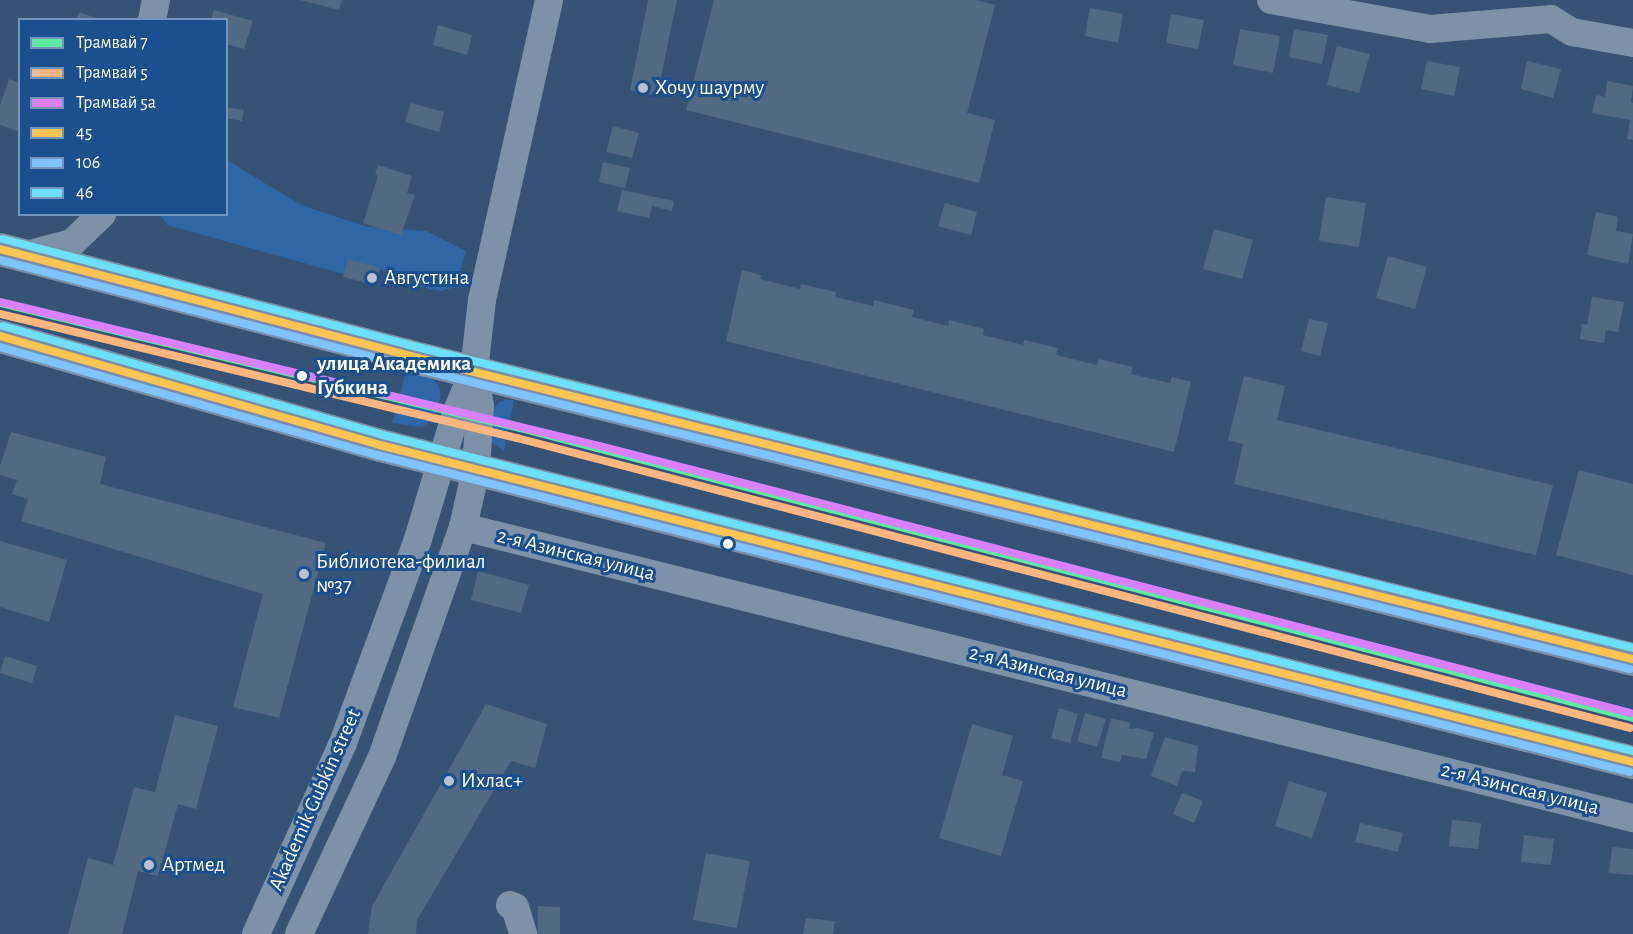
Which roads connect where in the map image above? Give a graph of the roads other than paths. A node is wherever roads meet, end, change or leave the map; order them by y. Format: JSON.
{"nodes":[{"id":1,"x":156,"y":0,"type":"edge"},
{"id":2,"x":549,"y":0,"type":"edge"},
{"id":3,"x":1271,"y":0,"type":"edge"},
{"id":4,"x":1555,"y":10,"type":"edge"},
{"id":5,"x":152,"y":18,"type":"edge"},
{"id":6,"x":1633,"y":43,"type":"edge"},
{"id":7,"x":100,"y":216,"type":"edge"},
{"id":8,"x":13,"y":252,"type":"edge"},
{"id":9,"x":0,"y":336,"type":"edge"},
{"id":10,"x":474,"y":371,"type":"junction"},
{"id":11,"x":441,"y":461,"type":"junction"},
{"id":12,"x":476,"y":470,"type":"junction"},
{"id":13,"x":463,"y":527,"type":"junction"},
{"id":14,"x":1633,"y":658,"type":"edge"},
{"id":15,"x":1633,"y":762,"type":"edge"},
{"id":16,"x":1633,"y":818,"type":"edge"},
{"id":17,"x":510,"y":905,"type":"dead end"},
{"id":18,"x":256,"y":934,"type":"edge"},
{"id":19,"x":299,"y":934,"type":"edge"},
{"id":20,"x":523,"y":934,"type":"edge"}],
"edges":[{"from":1,"to":5,"type":"street"},
{"from":2,"to":10,"type":"street"},
{"from":3,"to":4,"type":"street"},
{"from":4,"to":6,"type":"street"},
{"from":7,"to":8,"type":"street"},
{"from":8,"to":10,"type":"main road"},
{"from":9,"to":11,"type":"main road"},
{"from":10,"to":11,"type":"street"},
{"from":10,"to":12,"type":"street"},
{"from":10,"to":14,"type":"main road"},
{"from":11,"to":12,"type":"main road"},
{"from":11,"to":18,"type":"street","name":"Akademik Gubkin street"},
{"from":12,"to":13,"type":"street","name":"Akademik Gubkin street"},
{"from":12,"to":15,"type":"main road"},
{"from":13,"to":16,"type":"street","name":"2-я Азинская улица"},
{"from":13,"to":19,"type":"street","name":"Akademik Gubkin street"},
{"from":17,"to":20,"type":"street"}]}
